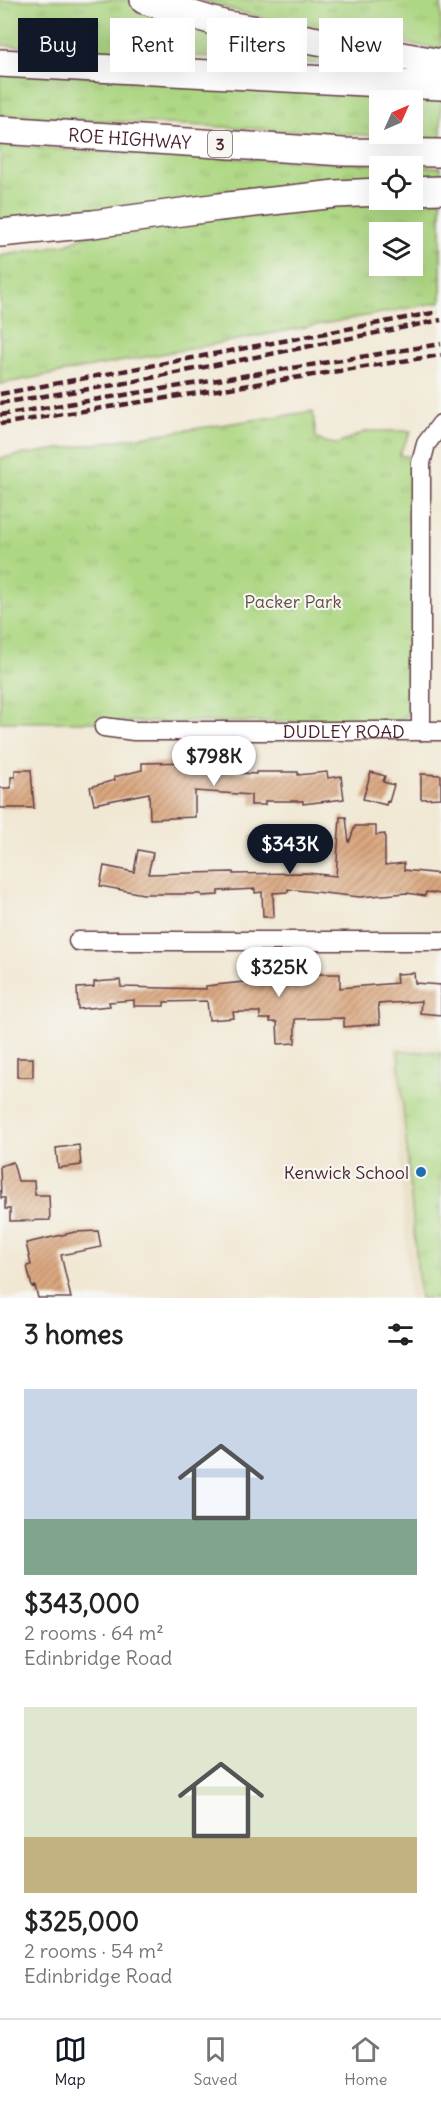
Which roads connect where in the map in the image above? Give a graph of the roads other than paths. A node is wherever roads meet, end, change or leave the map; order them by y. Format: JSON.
{"nodes":[{"id":1,"x":144,"y":0,"type":"edge"},
{"id":2,"x":0,"y":63,"type":"edge"},
{"id":3,"x":441,"y":63,"type":"edge"},
{"id":4,"x":441,"y":86,"type":"edge"},
{"id":5,"x":0,"y":130,"type":"edge"},
{"id":6,"x":441,"y":153,"type":"edge"},
{"id":7,"x":441,"y":190,"type":"edge"},
{"id":8,"x":423,"y":191,"type":"edge"},
{"id":9,"x":369,"y":192,"type":"edge"},
{"id":10,"x":93,"y":225,"type":"junction"},
{"id":11,"x":0,"y":233,"type":"edge"},
{"id":12,"x":0,"y":246,"type":"edge"},
{"id":13,"x":441,"y":424,"type":"edge"},
{"id":14,"x":104,"y":727,"type":"dead end"},
{"id":15,"x":421,"y":731,"type":"junction"},
{"id":16,"x":441,"y":731,"type":"edge"},
{"id":17,"x":441,"y":940,"type":"edge"},
{"id":18,"x":78,"y":941,"type":"dead end"}],
"edges":[{"from":1,"to":3,"type":"highway"},
{"from":2,"to":4,"type":"highway"},
{"from":5,"to":6,"type":"highway","name":"ROE HIGHWAY","number":"3"},
{"from":7,"to":8,"type":"highway"},
{"from":9,"to":10,"type":"highway"},
{"from":10,"to":11,"type":"highway"},
{"from":10,"to":12,"type":"highway"},
{"from":13,"to":15,"type":"street"},
{"from":14,"to":15,"type":"street","name":"DUDLEY ROAD"},
{"from":15,"to":16,"type":"street","name":"DUDLEY ROAD"},
{"from":17,"to":18,"type":"street"}]}
